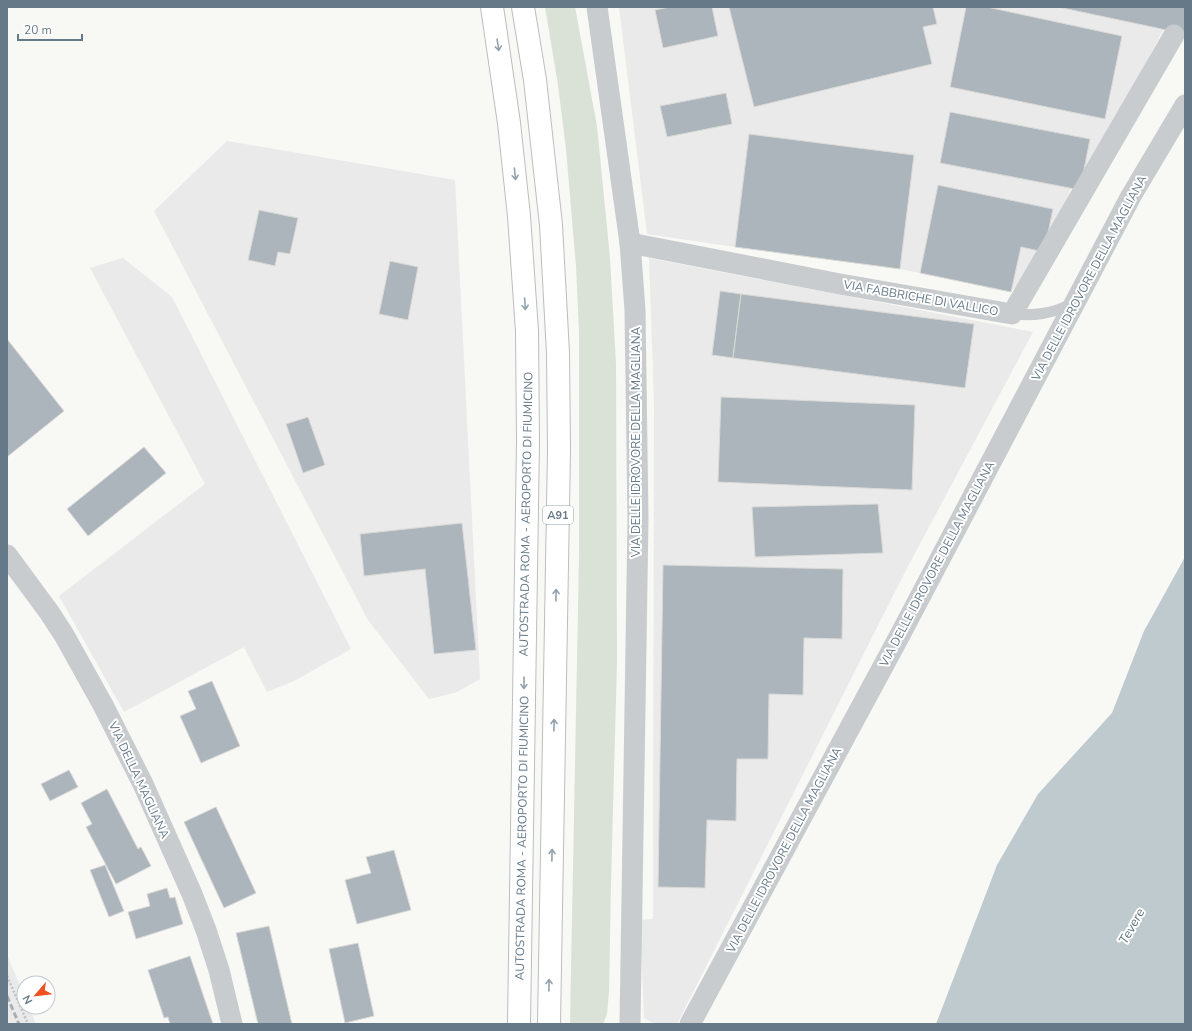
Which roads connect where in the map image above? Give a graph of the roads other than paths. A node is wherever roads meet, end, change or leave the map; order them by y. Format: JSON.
{"nodes":[{"id":1,"x":492,"y":7,"type":"edge"},
{"id":2,"x":523,"y":7,"type":"edge"},
{"id":3,"x":597,"y":7,"type":"edge"},
{"id":4,"x":1174,"y":35,"type":"dead end"},
{"id":5,"x":1185,"y":105,"type":"edge"},
{"id":6,"x":630,"y":243,"type":"junction"},
{"id":7,"x":1075,"y":302,"type":"junction"},
{"id":8,"x":1012,"y":314,"type":"junction"},
{"id":9,"x":7,"y":555,"type":"edge"},
{"id":10,"x":232,"y":1024,"type":"edge"},
{"id":11,"x":519,"y":1024,"type":"edge"},
{"id":12,"x":549,"y":1024,"type":"edge"},
{"id":13,"x":630,"y":1024,"type":"edge"},
{"id":14,"x":690,"y":1024,"type":"edge"}],
"edges":[{"from":1,"to":11,"type":"highway","name":"AUTOSTRADA ROMA - AEROPORTO DI FIUMICINO","number":"A91","one_way":true},
{"from":12,"to":2,"type":"highway","number":"A91","one_way":true},
{"from":3,"to":6,"type":"street","name":"VIA DELLE IDROVORE DELLA MAGLIANA"},
{"from":4,"to":8,"type":"street","name":"VIA FABBRICHE DI VALLICO"},
{"from":5,"to":7,"type":"street","name":"VIA DELLE IDROVORE DELLA MAGLIANA"},
{"from":6,"to":8,"type":"street","name":"VIA FABBRICHE DI VALLICO"},
{"from":6,"to":13,"type":"street","name":"VIA DELLE IDROVORE DELLA MAGLIANA"},
{"from":7,"to":8,"type":"lane"},
{"from":7,"to":14,"type":"street","name":"VIA DELLE IDROVORE DELLA MAGLIANA"},
{"from":9,"to":10,"type":"street","name":"VIA DELLA MAGLIANA"}]}
